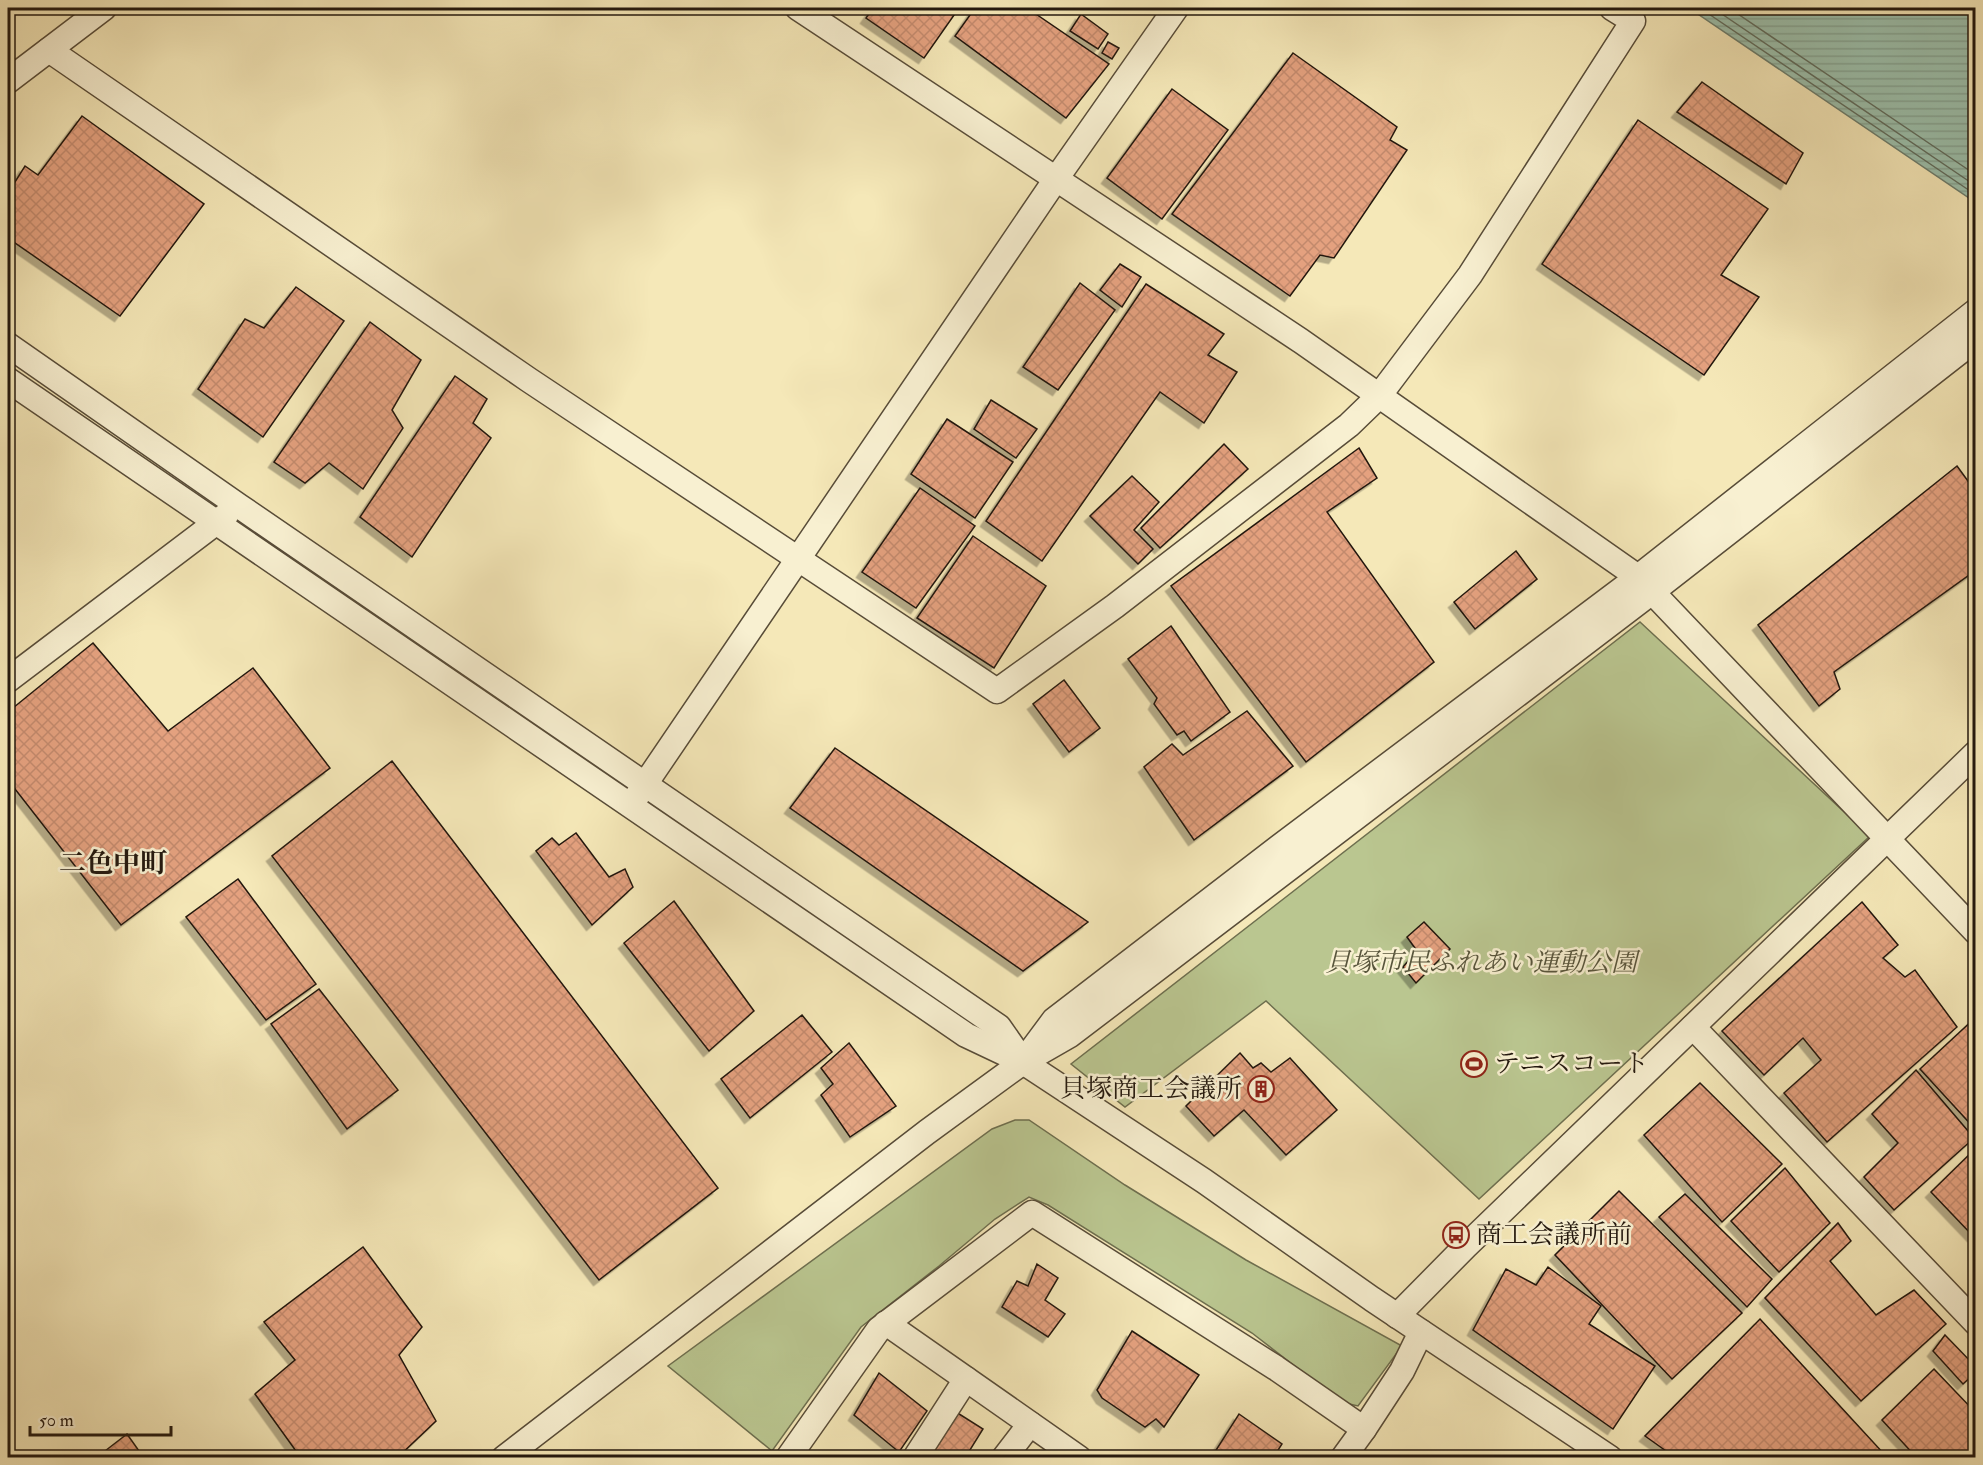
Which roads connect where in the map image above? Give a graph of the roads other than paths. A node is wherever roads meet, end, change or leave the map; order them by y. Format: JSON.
{"nodes":[{"id":1,"x":104,"y":8,"type":"edge"},
{"id":2,"x":798,"y":8,"type":"edge"},
{"id":3,"x":1176,"y":8,"type":"edge"},
{"id":4,"x":1612,"y":8,"type":"edge"},
{"id":5,"x":49,"y":50,"type":"junction"},
{"id":6,"x":8,"y":81,"type":"edge"},
{"id":7,"x":1056,"y":179,"type":"junction"},
{"id":8,"x":1976,"y":311,"type":"edge"},
{"id":9,"x":1976,"y":339,"type":"edge"},
{"id":10,"x":8,"y":345,"type":"edge"},
{"id":11,"x":8,"y":380,"type":"edge"},
{"id":12,"x":1379,"y":396,"type":"junction"},
{"id":13,"x":238,"y":506,"type":"junction"},
{"id":14,"x":215,"y":523,"type":"junction"},
{"id":15,"x":797,"y":560,"type":"junction"},
{"id":16,"x":1645,"y":585,"type":"junction"},
{"id":17,"x":8,"y":680,"type":"edge"},
{"id":18,"x":1976,"y":753,"type":"edge"},
{"id":19,"x":646,"y":783,"type":"junction"},
{"id":20,"x":631,"y":805,"type":"junction"},
{"id":21,"x":1886,"y":839,"type":"junction"},
{"id":22,"x":1976,"y":932,"type":"edge"},
{"id":23,"x":1693,"y":1027,"type":"junction"},
{"id":24,"x":1023,"y":1062,"type":"junction"},
{"id":25,"x":1397,"y":1316,"type":"junction"},
{"id":26,"x":886,"y":1323,"type":"junction"},
{"id":27,"x":1976,"y":1323,"type":"edge"},
{"id":28,"x":1421,"y":1332,"type":"junction"},
{"id":29,"x":966,"y":1379,"type":"junction"},
{"id":30,"x":1030,"y":1424,"type":"junction"},
{"id":31,"x":1364,"y":1429,"type":"junction"},
{"id":32,"x":792,"y":1456,"type":"edge"},
{"id":33,"x":504,"y":1458,"type":"edge"},
{"id":34,"x":915,"y":1458,"type":"edge"},
{"id":35,"x":1004,"y":1458,"type":"edge"},
{"id":36,"x":1079,"y":1458,"type":"edge"},
{"id":37,"x":1343,"y":1458,"type":"edge"},
{"id":38,"x":1610,"y":1458,"type":"edge"}],
"edges":[{"from":1,"to":5,"type":"street"},
{"from":2,"to":7,"type":"street"},
{"from":3,"to":7,"type":"street"},
{"from":4,"to":12,"type":"street"},
{"from":5,"to":6,"type":"street"},
{"from":5,"to":15,"type":"street"},
{"from":7,"to":12,"type":"street"},
{"from":7,"to":15,"type":"street"},
{"from":8,"to":16,"type":"street"},
{"from":9,"to":16,"type":"street"},
{"from":10,"to":13,"type":"street"},
{"from":11,"to":14,"type":"street"},
{"from":12,"to":15,"type":"street"},
{"from":12,"to":16,"type":"street"},
{"from":13,"to":14,"type":"street"},
{"from":13,"to":19,"type":"street"},
{"from":14,"to":17,"type":"street"},
{"from":14,"to":20,"type":"street"},
{"from":15,"to":19,"type":"street"},
{"from":16,"to":21,"type":"street"},
{"from":16,"to":24,"type":"street"},
{"from":18,"to":21,"type":"street"},
{"from":19,"to":20,"type":"street"},
{"from":19,"to":24,"type":"street"},
{"from":20,"to":24,"type":"street"},
{"from":21,"to":22,"type":"street"},
{"from":21,"to":23,"type":"street"},
{"from":23,"to":25,"type":"street"},
{"from":23,"to":27,"type":"street"},
{"from":24,"to":25,"type":"street"},
{"from":24,"to":33,"type":"street"},
{"from":25,"to":28,"type":"street"},
{"from":26,"to":29,"type":"street"},
{"from":26,"to":31,"type":"street"},
{"from":26,"to":32,"type":"street"},
{"from":28,"to":31,"type":"street"},
{"from":28,"to":38,"type":"street"},
{"from":29,"to":30,"type":"street"},
{"from":29,"to":34,"type":"street"},
{"from":30,"to":35,"type":"street"},
{"from":30,"to":36,"type":"street"},
{"from":31,"to":37,"type":"street"}]}
